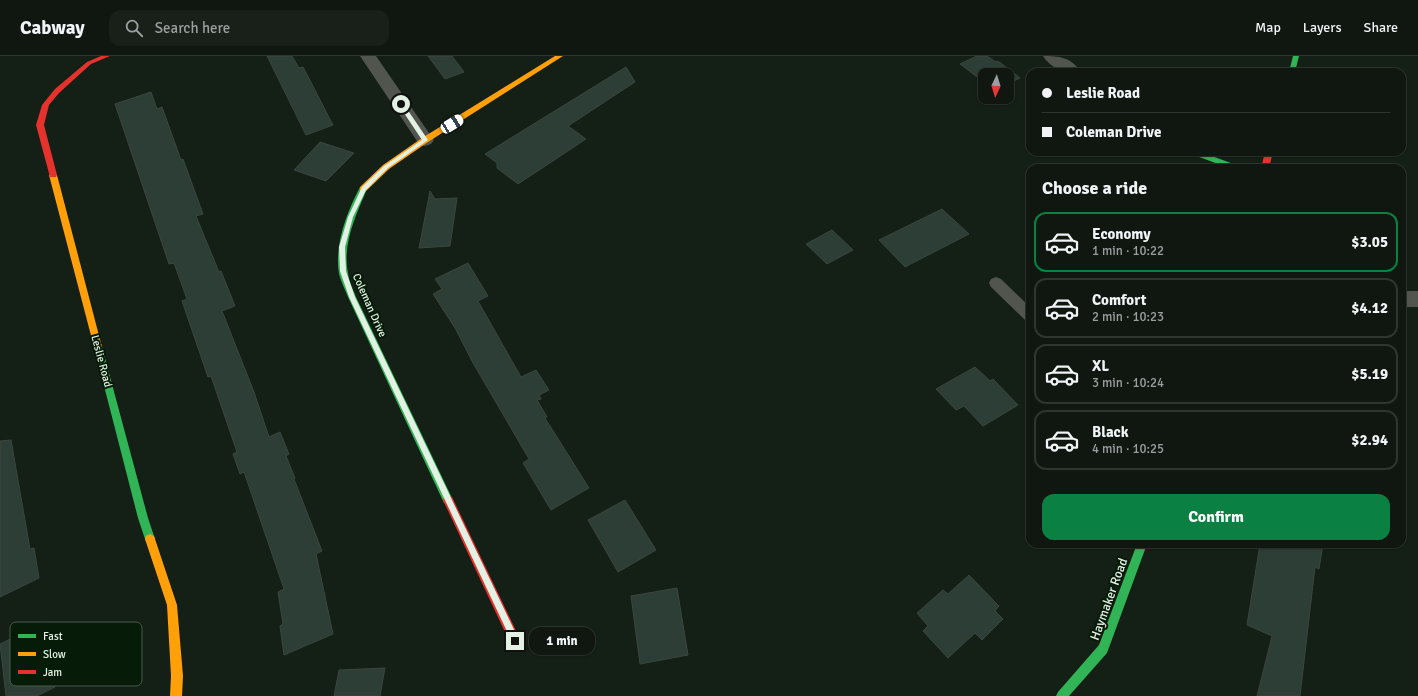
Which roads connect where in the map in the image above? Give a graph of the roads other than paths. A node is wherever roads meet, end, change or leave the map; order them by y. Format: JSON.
{"nodes":[{"id":1,"x":107,"y":56,"type":"edge"},
{"id":2,"x":368,"y":56,"type":"edge"},
{"id":3,"x":560,"y":56,"type":"edge"},
{"id":4,"x":1051,"y":56,"type":"edge"},
{"id":5,"x":1296,"y":56,"type":"edge"},
{"id":6,"x":1068,"y":68,"type":"edge"},
{"id":7,"x":1293,"y":68,"type":"edge"},
{"id":8,"x":425,"y":140,"type":"junction"},
{"id":9,"x":1204,"y":156,"type":"edge"},
{"id":10,"x":1226,"y":164,"type":"edge"},
{"id":11,"x":996,"y":283,"type":"dead end"},
{"id":12,"x":1406,"y":299,"type":"edge"},
{"id":13,"x":1418,"y":300,"type":"edge"},
{"id":14,"x":1026,"y":312,"type":"edge"},
{"id":15,"x":1141,"y":548,"type":"edge"},
{"id":16,"x":515,"y":641,"type":"dead end"},
{"id":17,"x":176,"y":696,"type":"edge"},
{"id":18,"x":1062,"y":696,"type":"edge"}],
"edges":[{"from":1,"to":17,"type":"street","name":"Leslie Road"},
{"from":2,"to":8,"type":"street"},
{"from":3,"to":8,"type":"street","name":"Coleman Drive"},
{"from":4,"to":6,"type":"street"},
{"from":5,"to":7,"type":"street"},
{"from":8,"to":16,"type":"street","name":"Coleman Drive"},
{"from":9,"to":10,"type":"street"},
{"from":11,"to":14,"type":"lane"},
{"from":12,"to":13,"type":"street"},
{"from":15,"to":18,"type":"street","name":"Haymaker Road"}]}
